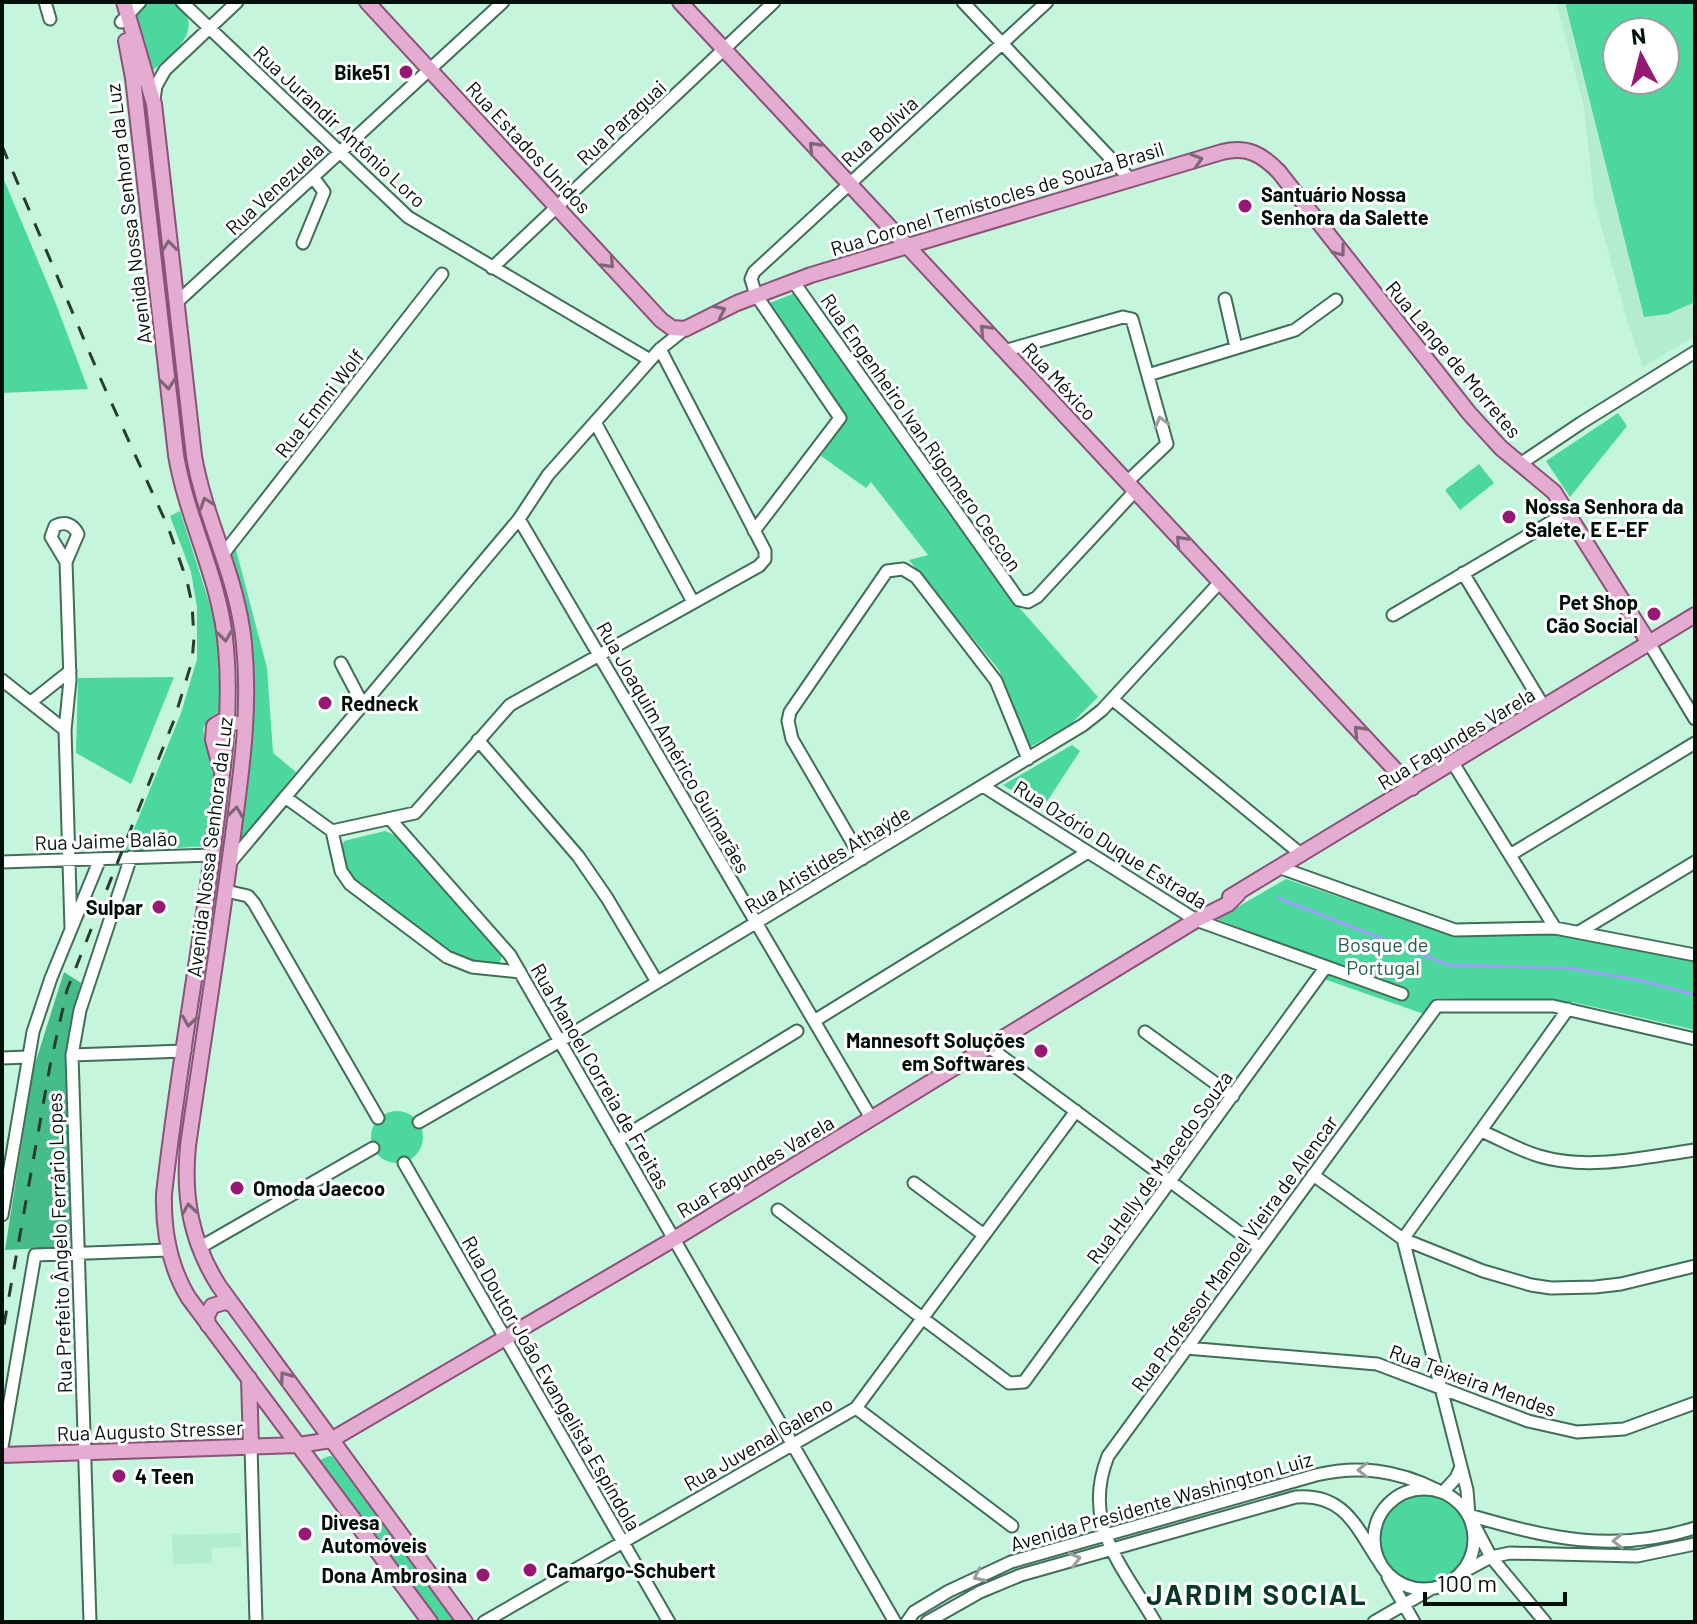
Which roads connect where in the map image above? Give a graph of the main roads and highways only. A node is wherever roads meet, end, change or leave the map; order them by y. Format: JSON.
{"nodes":[{"id":1,"x":114,"y":2,"type":"edge"},
{"id":2,"x":367,"y":2,"type":"edge"},
{"id":3,"x":680,"y":2,"type":"edge"},
{"id":4,"x":124,"y":13,"type":"edge"},
{"id":5,"x":1252,"y":151,"type":"joint"},
{"id":6,"x":887,"y":224,"type":"junction"},
{"id":7,"x":907,"y":246,"type":"junction"},
{"id":8,"x":860,"y":260,"type":"junction"},
{"id":9,"x":685,"y":329,"type":"joint"},
{"id":10,"x":1695,"y":615,"type":"edge"},
{"id":11,"x":1649,"y":643,"type":"junction"},
{"id":12,"x":228,"y":721,"type":"junction"},
{"id":13,"x":245,"y":740,"type":"junction"},
{"id":14,"x":1412,"y":788,"type":"junction"},
{"id":15,"x":201,"y":939,"type":"junction"},
{"id":16,"x":218,"y":948,"type":"junction"},
{"id":17,"x":232,"y":1304,"type":"junction"},
{"id":18,"x":208,"y":1325,"type":"junction"},
{"id":19,"x":249,"y":1378,"type":"junction"},
{"id":20,"x":331,"y":1440,"type":"junction"},
{"id":21,"x":299,"y":1445,"type":"junction"},
{"id":22,"x":251,"y":1447,"type":"junction"},
{"id":23,"x":2,"y":1455,"type":"edge"},
{"id":24,"x":374,"y":1498,"type":"junction"},
{"id":25,"x":351,"y":1516,"type":"junction"},
{"id":26,"x":394,"y":1525,"type":"junction"},
{"id":27,"x":371,"y":1543,"type":"junction"},
{"id":28,"x":430,"y":1622,"type":"edge"},
{"id":29,"x":465,"y":1622,"type":"edge"}],
"edges":[{"from":1,"to":4,"type":"main road","name":"Avenida Nossa Senhora da Luz"},
{"from":2,"to":9,"type":"main road","name":"Rua Estados Unidos","one_way":true},
{"from":6,"to":3,"type":"main road","name":"Rua México","one_way":true},
{"from":4,"to":12,"type":"main road","name":"Avenida Nossa Senhora da Luz","one_way":true},
{"from":13,"to":4,"type":"main road","name":"Avenida Nossa Senhora da Luz","one_way":true},
{"from":7,"to":5,"type":"main road","name":"Rua Coronel Temístocles de Souza Brasil","one_way":true},
{"from":5,"to":11,"type":"main road","name":"Rua Lange de Morretes","one_way":true},
{"from":6,"to":7,"type":"main road","name":"Rua México"},
{"from":6,"to":8,"type":"main road"},
{"from":7,"to":8,"type":"main road","name":"Rua Coronel Temístocles de Souza Brasil"},
{"from":14,"to":7,"type":"main road","name":"Rua México","one_way":true},
{"from":9,"to":8,"type":"main road","name":"Rua Coronel Temístocles de Souza Brasil","one_way":true},
{"from":10,"to":11,"type":"main road","name":"Rua Fagundes Varela"},
{"from":11,"to":14,"type":"main road","name":"Rua Fagundes Varela"},
{"from":12,"to":13,"type":"main road"},
{"from":12,"to":15,"type":"main road","name":"Avenida Nossa Senhora da Luz"},
{"from":16,"to":13,"type":"main road","name":"Avenida Nossa Senhora da Luz","one_way":true},
{"from":14,"to":20,"type":"main road","name":"Rua Fagundes Varela"},
{"from":15,"to":16,"type":"main road"},
{"from":15,"to":18,"type":"main road","name":"Avenida Nossa Senhora da Luz","one_way":true},
{"from":17,"to":16,"type":"main road","name":"Avenida Nossa Senhora da Luz","one_way":true},
{"from":17,"to":18,"type":"main road"},
{"from":20,"to":17,"type":"main road","name":"Avenida Nossa Senhora da Luz","one_way":true},
{"from":18,"to":19,"type":"main road","name":"Avenida Nossa Senhora da Luz"},
{"from":19,"to":21,"type":"main road","name":"Avenida Nossa Senhora da Luz"},
{"from":19,"to":22,"type":"main road"},
{"from":20,"to":21,"type":"main road","name":"Rua Augusto Stresser"},
{"from":20,"to":24,"type":"main road","name":"Avenida Nossa Senhora da Luz"},
{"from":21,"to":22,"type":"main road","name":"Rua Augusto Stresser"},
{"from":21,"to":25,"type":"main road","name":"Avenida Nossa Senhora da Luz"},
{"from":22,"to":23,"type":"main road","name":"Rua Augusto Stresser"},
{"from":24,"to":25,"type":"main road"},
{"from":24,"to":26,"type":"main road","name":"Avenida Nossa Senhora da Luz"},
{"from":25,"to":27,"type":"main road","name":"Avenida Nossa Senhora da Luz"},
{"from":26,"to":27,"type":"main road"},
{"from":26,"to":29,"type":"main road","name":"Avenida Nossa Senhora da Luz"},
{"from":27,"to":28,"type":"main road","name":"Avenida Nossa Senhora da Luz"}]}
